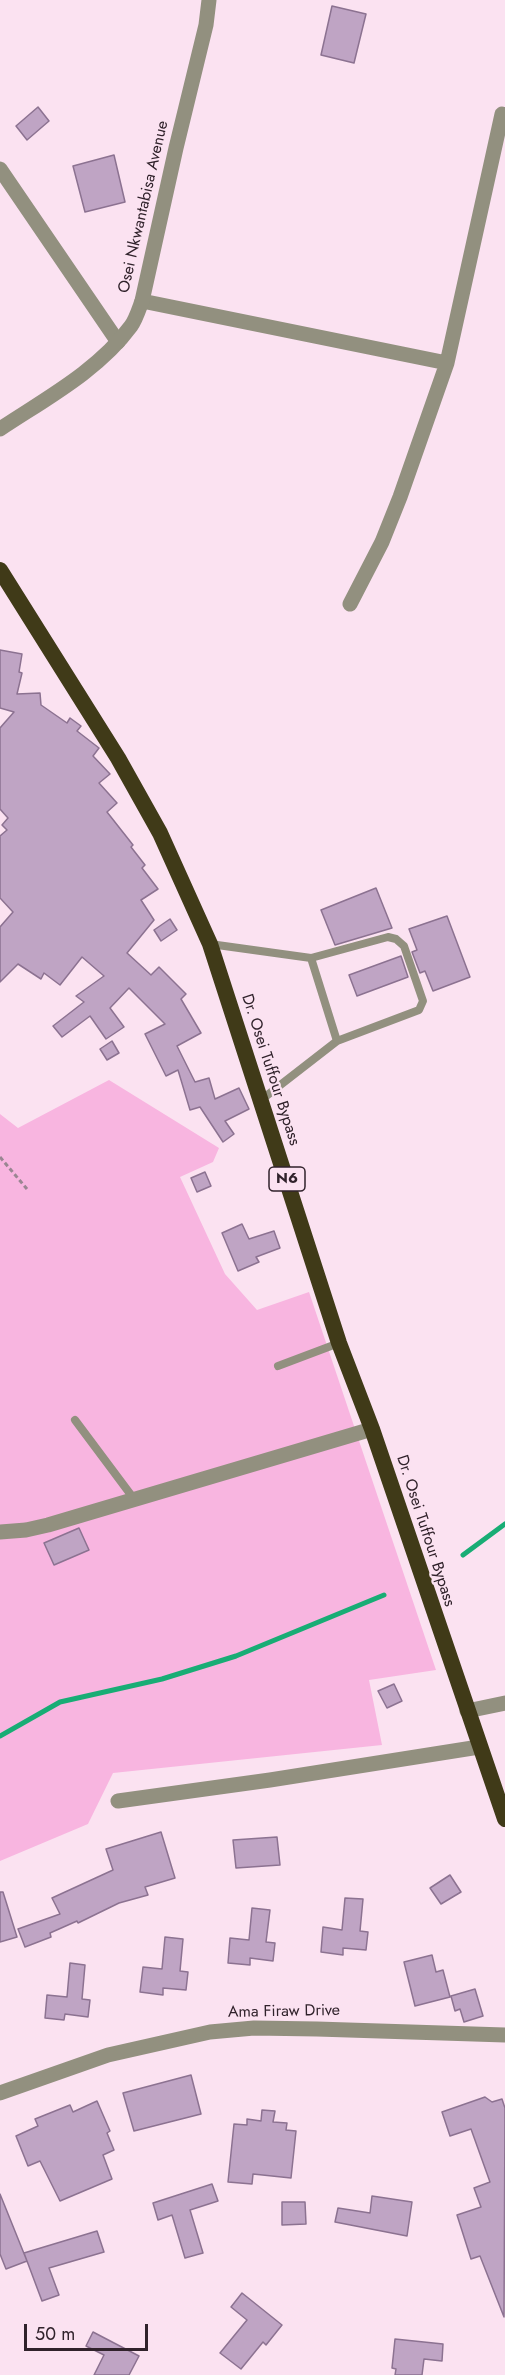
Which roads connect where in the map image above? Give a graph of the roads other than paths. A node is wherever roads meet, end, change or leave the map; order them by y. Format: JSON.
{"nodes":[{"id":1,"x":209,"y":0,"type":"edge"},
{"id":2,"x":502,"y":114,"type":"dead end"},
{"id":3,"x":0,"y":169,"type":"edge"},
{"id":4,"x":142,"y":301,"type":"junction"},
{"id":5,"x":118,"y":342,"type":"junction"},
{"id":6,"x":447,"y":363,"type":"junction"},
{"id":7,"x":0,"y":429,"type":"edge"},
{"id":8,"x":0,"y":570,"type":"edge"},
{"id":9,"x":350,"y":604,"type":"dead end"},
{"id":10,"x":210,"y":944,"type":"junction"},
{"id":11,"x":310,"y":958,"type":"junction"},
{"id":12,"x":337,"y":1041,"type":"junction"},
{"id":13,"x":261,"y":1100,"type":"junction"},
{"id":14,"x":339,"y":1342,"type":"junction"},
{"id":15,"x":278,"y":1366,"type":"dead end"},
{"id":16,"x":75,"y":1420,"type":"dead end"},
{"id":17,"x":372,"y":1429,"type":"junction"},
{"id":18,"x":134,"y":1499,"type":"junction"},
{"id":19,"x":0,"y":1532,"type":"edge"},
{"id":20,"x":505,"y":1703,"type":"edge"},
{"id":21,"x":467,"y":1711,"type":"junction"},
{"id":22,"x":479,"y":1747,"type":"junction"},
{"id":23,"x":118,"y":1801,"type":"dead end"},
{"id":24,"x":505,"y":1819,"type":"edge"},
{"id":25,"x":505,"y":2035,"type":"edge"},
{"id":26,"x":0,"y":2093,"type":"edge"}],
"edges":[{"from":1,"to":4,"type":"street","name":"Osei Nkwantabisa Avenue"},
{"from":2,"to":6,"type":"street"},
{"from":3,"to":5,"type":"street"},
{"from":4,"to":5,"type":"street","name":"Osei Nkwantabisa Avenue"},
{"from":4,"to":6,"type":"street"},
{"from":5,"to":7,"type":"street","name":"Osei Nkwantabisa Avenue"},
{"from":6,"to":9,"type":"street"},
{"from":8,"to":10,"type":"highway","name":"Dr. Osei Tuffour Bypass","number":"N6"},
{"from":10,"to":11,"type":"lane"},
{"from":10,"to":13,"type":"highway","name":"Dr. Osei Tuffour Bypass","number":"N6"},
{"from":11,"to":12,"type":"lane"},
{"from":11,"to":12,"type":"lane"},
{"from":12,"to":13,"type":"lane"},
{"from":13,"to":14,"type":"highway","name":"Dr. Osei Tuffour Bypass","number":"N6"},
{"from":14,"to":15,"type":"lane"},
{"from":14,"to":17,"type":"highway","name":"Dr. Osei Tuffour Bypass","number":"N6"},
{"from":16,"to":18,"type":"lane"},
{"from":17,"to":18,"type":"street"},
{"from":17,"to":21,"type":"highway","name":"Dr. Osei Tuffour Bypass","number":"N6"},
{"from":18,"to":19,"type":"street"},
{"from":20,"to":21,"type":"street"},
{"from":21,"to":22,"type":"highway","name":"Dr. Osei Tuffour Bypass","number":"N6"},
{"from":22,"to":23,"type":"street"},
{"from":22,"to":24,"type":"highway","name":"Dr. Osei Tuffour Bypass","number":"N6"},
{"from":25,"to":26,"type":"street","name":"Ama Firaw Drive"}]}
